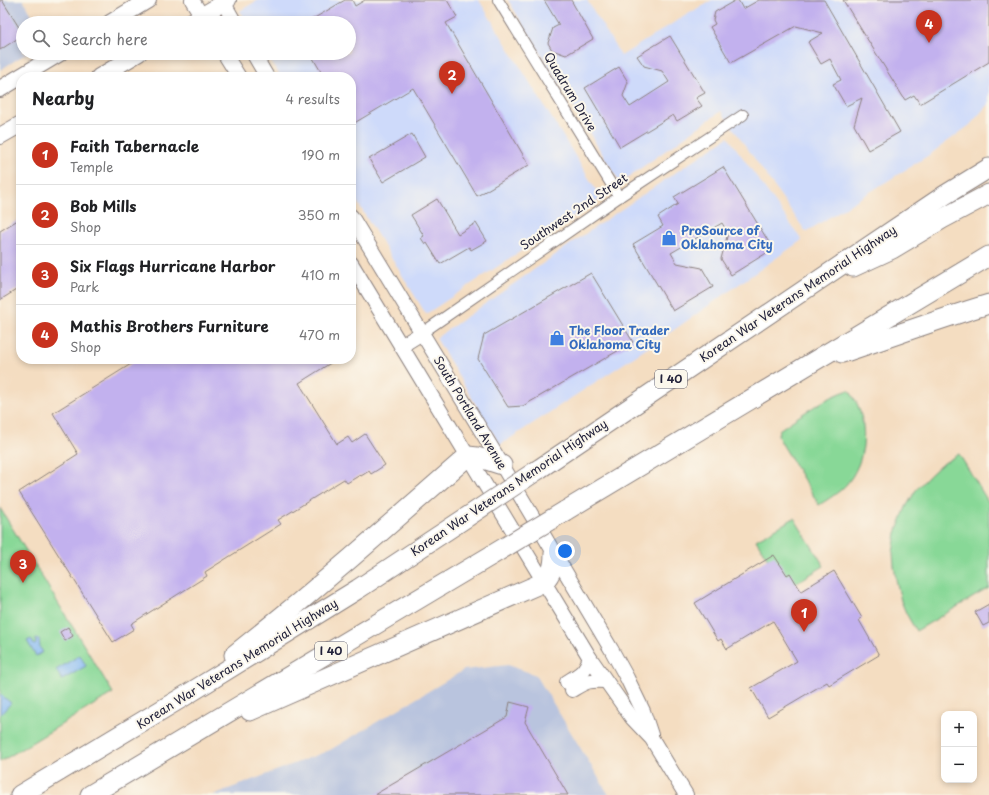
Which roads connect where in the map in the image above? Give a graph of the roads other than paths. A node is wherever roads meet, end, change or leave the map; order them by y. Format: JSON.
{"nodes":[{"id":1,"x":148,"y":0,"type":"edge"},
{"id":2,"x":192,"y":0,"type":"edge"},
{"id":3,"x":498,"y":0,"type":"edge"},
{"id":4,"x":224,"y":1,"type":"edge"},
{"id":5,"x":122,"y":16,"type":"edge"},
{"id":6,"x":197,"y":16,"type":"edge"},
{"id":7,"x":204,"y":16,"type":"edge"},
{"id":8,"x":232,"y":16,"type":"edge"},
{"id":9,"x":48,"y":60,"type":"edge"},
{"id":10,"x":127,"y":60,"type":"edge"},
{"id":11,"x":228,"y":60,"type":"edge"},
{"id":12,"x":257,"y":60,"type":"edge"},
{"id":13,"x":28,"y":72,"type":"edge"},
{"id":14,"x":107,"y":72,"type":"edge"},
{"id":15,"x":236,"y":72,"type":"edge"},
{"id":16,"x":264,"y":72,"type":"edge"},
{"id":17,"x":16,"y":79,"type":"edge"},
{"id":18,"x":0,"y":89,"type":"edge"},
{"id":19,"x":743,"y":115,"type":"dead end"},
{"id":20,"x":16,"y":127,"type":"edge"},
{"id":21,"x":0,"y":136,"type":"edge"},
{"id":22,"x":989,"y":157,"type":"edge"},
{"id":23,"x":989,"y":168,"type":"edge"},
{"id":24,"x":945,"y":194,"type":"junction"},
{"id":25,"x":989,"y":194,"type":"edge"},
{"id":26,"x":619,"y":197,"type":"junction"},
{"id":27,"x":356,"y":224,"type":"edge"},
{"id":28,"x":988,"y":256,"type":"edge"},
{"id":29,"x":356,"y":271,"type":"edge"},
{"id":30,"x":803,"y":290,"type":"junction"},
{"id":31,"x":989,"y":304,"type":"edge"},
{"id":32,"x":422,"y":333,"type":"junction"},
{"id":33,"x":401,"y":346,"type":"junction"},
{"id":34,"x":812,"y":362,"type":"junction"},
{"id":35,"x":468,"y":456,"type":"junction"},
{"id":36,"x":502,"y":465,"type":"junction"},
{"id":37,"x":554,"y":553,"type":"junction"},
{"id":38,"x":544,"y":582,"type":"junction"},
{"id":39,"x":590,"y":658,"type":"junction"},
{"id":40,"x":605,"y":681,"type":"junction"},
{"id":41,"x":188,"y":694,"type":"junction"},
{"id":42,"x":652,"y":739,"type":"junction"},
{"id":43,"x":170,"y":747,"type":"junction"},
{"id":44,"x":20,"y":795,"type":"edge"},
{"id":45,"x":90,"y":795,"type":"edge"},
{"id":46,"x":686,"y":795,"type":"edge"}],
"edges":[{"from":1,"to":5,"type":"main road"},
{"from":2,"to":6,"type":"main road"},
{"from":3,"to":26,"type":"street","name":"Quadrum Drive"},
{"from":4,"to":7,"type":"main road"},
{"from":4,"to":8,"type":"main road"},
{"from":9,"to":13,"type":"main road"},
{"from":10,"to":14,"type":"main road"},
{"from":11,"to":15,"type":"main road"},
{"from":12,"to":16,"type":"main road"},
{"from":17,"to":18,"type":"main road"},
{"from":19,"to":26,"type":"street","name":"Southwest 2nd Street"},
{"from":20,"to":21,"type":"main road"},
{"from":22,"to":24,"type":"highway"},
{"from":23,"to":24,"type":"highway","name":"Korean War Veterans Memorial Highway","number":"I 40"},
{"from":24,"to":30,"type":"highway","name":"Korean War Veterans Memorial Highway","number":"I 40"},
{"from":25,"to":30,"type":"highway"},
{"from":26,"to":32,"type":"street","name":"Southwest 2nd Street"},
{"from":27,"to":32,"type":"main road","name":"South Portland Avenue"},
{"from":28,"to":34,"type":"highway","number":"I 40"},
{"from":29,"to":33,"type":"main road","name":"South Portland Avenue"},
{"from":30,"to":41,"type":"highway","name":"Korean War Veterans Memorial Highway","number":"I 40","bridge":true},
{"from":31,"to":34,"type":"highway"},
{"from":32,"to":33,"type":"main road"},
{"from":32,"to":36,"type":"main road","name":"South Portland Avenue"},
{"from":33,"to":35,"type":"main road","name":"South Portland Avenue"},
{"from":34,"to":43,"type":"highway","number":"I 40","bridge":true},
{"from":35,"to":36,"type":"highway"},
{"from":35,"to":38,"type":"main road","name":"South Portland Avenue"},
{"from":35,"to":41,"type":"highway"},
{"from":36,"to":37,"type":"main road","name":"South Portland Avenue"},
{"from":37,"to":38,"type":"highway"},
{"from":37,"to":42,"type":"main road","name":"South Portland Avenue"},
{"from":38,"to":39,"type":"main road","name":"South Portland Avenue"},
{"from":38,"to":43,"type":"highway"},
{"from":39,"to":40,"type":"main road","name":"South Portland Avenue"},
{"from":39,"to":40,"type":"main road"},
{"from":40,"to":42,"type":"main road","name":"South Portland Avenue"},
{"from":41,"to":44,"type":"highway","name":"Korean War Veterans Memorial Highway","number":"I 40"},
{"from":42,"to":46,"type":"main road","name":"South Portland Avenue"},
{"from":43,"to":45,"type":"highway","number":"I 40"}]}
